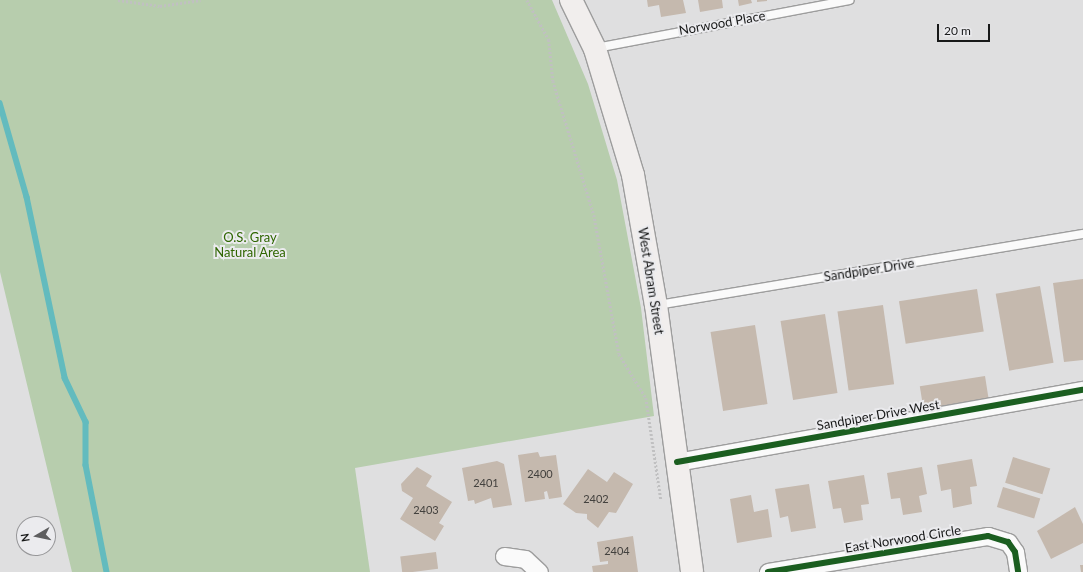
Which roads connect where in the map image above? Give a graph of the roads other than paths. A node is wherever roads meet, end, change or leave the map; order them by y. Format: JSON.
{"nodes":[{"id":1,"x":571,"y":0,"type":"edge"},
{"id":2,"x":849,"y":0,"type":"edge"},
{"id":3,"x":595,"y":49,"type":"junction"},
{"id":4,"x":1083,"y":234,"type":"edge"},
{"id":5,"x":656,"y":305,"type":"junction"},
{"id":6,"x":1083,"y":390,"type":"edge"},
{"id":7,"x":677,"y":462,"type":"junction"},
{"id":8,"x":504,"y":556,"type":"dead end"},
{"id":9,"x":539,"y":572,"type":"edge"},
{"id":10,"x":692,"y":572,"type":"edge"},
{"id":11,"x":768,"y":572,"type":"edge"},
{"id":12,"x":1018,"y":572,"type":"edge"}],
"edges":[{"from":1,"to":3,"type":"main road","name":"West Abram Street"},
{"from":2,"to":3,"type":"lane","name":"Norwood Place"},
{"from":3,"to":5,"type":"main road","name":"West Abram Street"},
{"from":4,"to":5,"type":"lane","name":"Sandpiper Drive"},
{"from":5,"to":7,"type":"main road","name":"West Abram Street"},
{"from":6,"to":7,"type":"street","name":"Sandpiper Drive West"},
{"from":7,"to":10,"type":"main road","name":"West Abram Street"},
{"from":8,"to":9,"type":"street"},
{"from":11,"to":12,"type":"street","name":"East Norwood Circle"}]}
